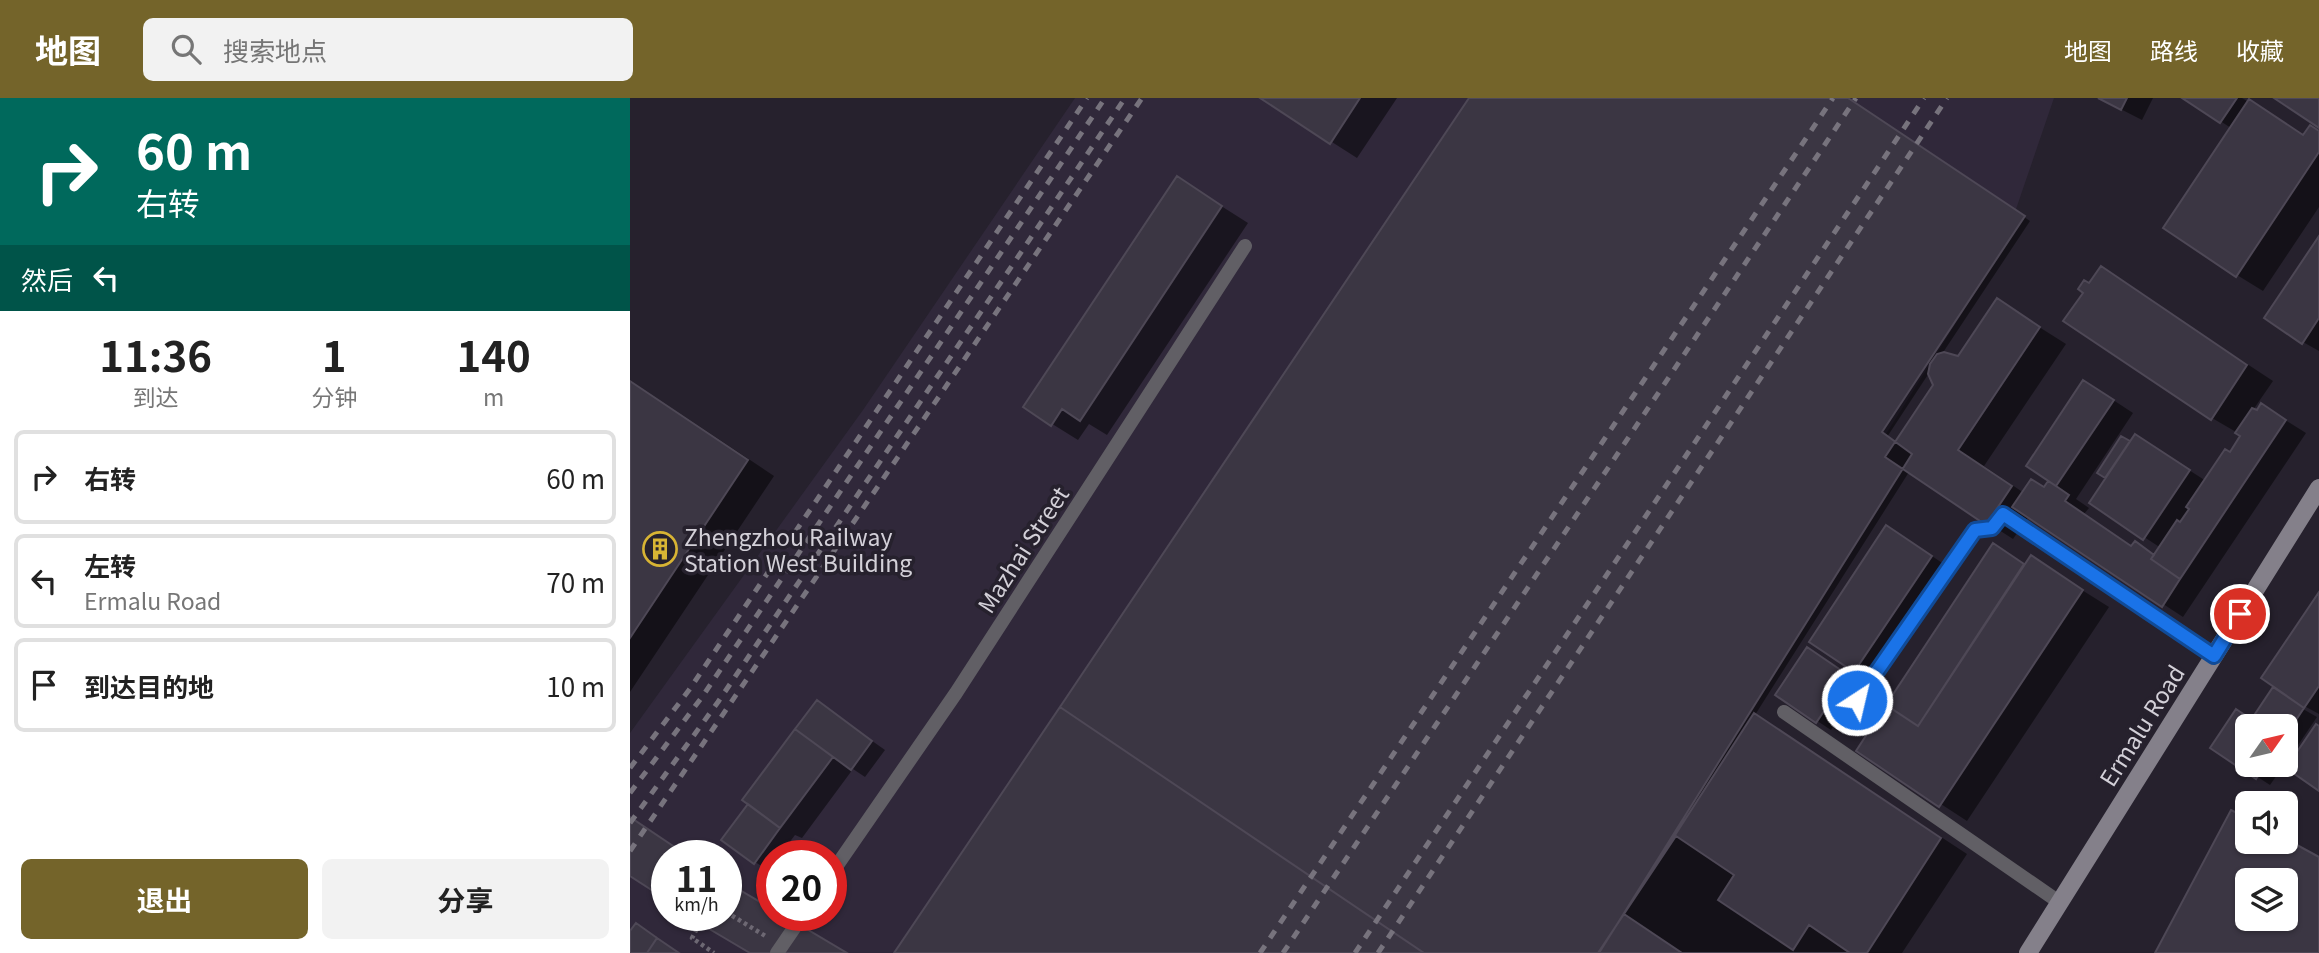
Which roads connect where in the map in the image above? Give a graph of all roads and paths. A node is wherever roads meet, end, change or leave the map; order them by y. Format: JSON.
{"nodes":[{"id":1,"x":1245,"y":246,"type":"dead end"},
{"id":2,"x":2319,"y":488,"type":"edge"},
{"id":3,"x":2214,"y":656,"type":"junction"},
{"id":4,"x":1857,"y":700,"type":"dead end"},
{"id":5,"x":1784,"y":712,"type":"dead end"},
{"id":6,"x":847,"y":851,"type":"edge"},
{"id":7,"x":2059,"y":902,"type":"junction"},
{"id":8,"x":742,"y":923,"type":"edge"},
{"id":9,"x":696,"y":931,"type":"edge"},
{"id":10,"x":788,"y":931,"type":"edge"},
{"id":11,"x":774,"y":946,"type":"edge"},
{"id":12,"x":714,"y":953,"type":"edge"},
{"id":13,"x":2028,"y":953,"type":"edge"}],
"edges":[{"from":1,"to":6,"type":"lane","name":"Mazhai Street"},
{"from":2,"to":3,"type":"street","name":"Ermalu Road"},
{"from":3,"to":4,"type":"lane"},
{"from":3,"to":7,"type":"street","name":"Ermalu Road"},
{"from":5,"to":7,"type":"lane"},
{"from":7,"to":13,"type":"street","name":"Ermalu Road"},
{"from":8,"to":11,"type":"path"},
{"from":9,"to":12,"type":"path"},
{"from":10,"to":11,"type":"lane"}]}
